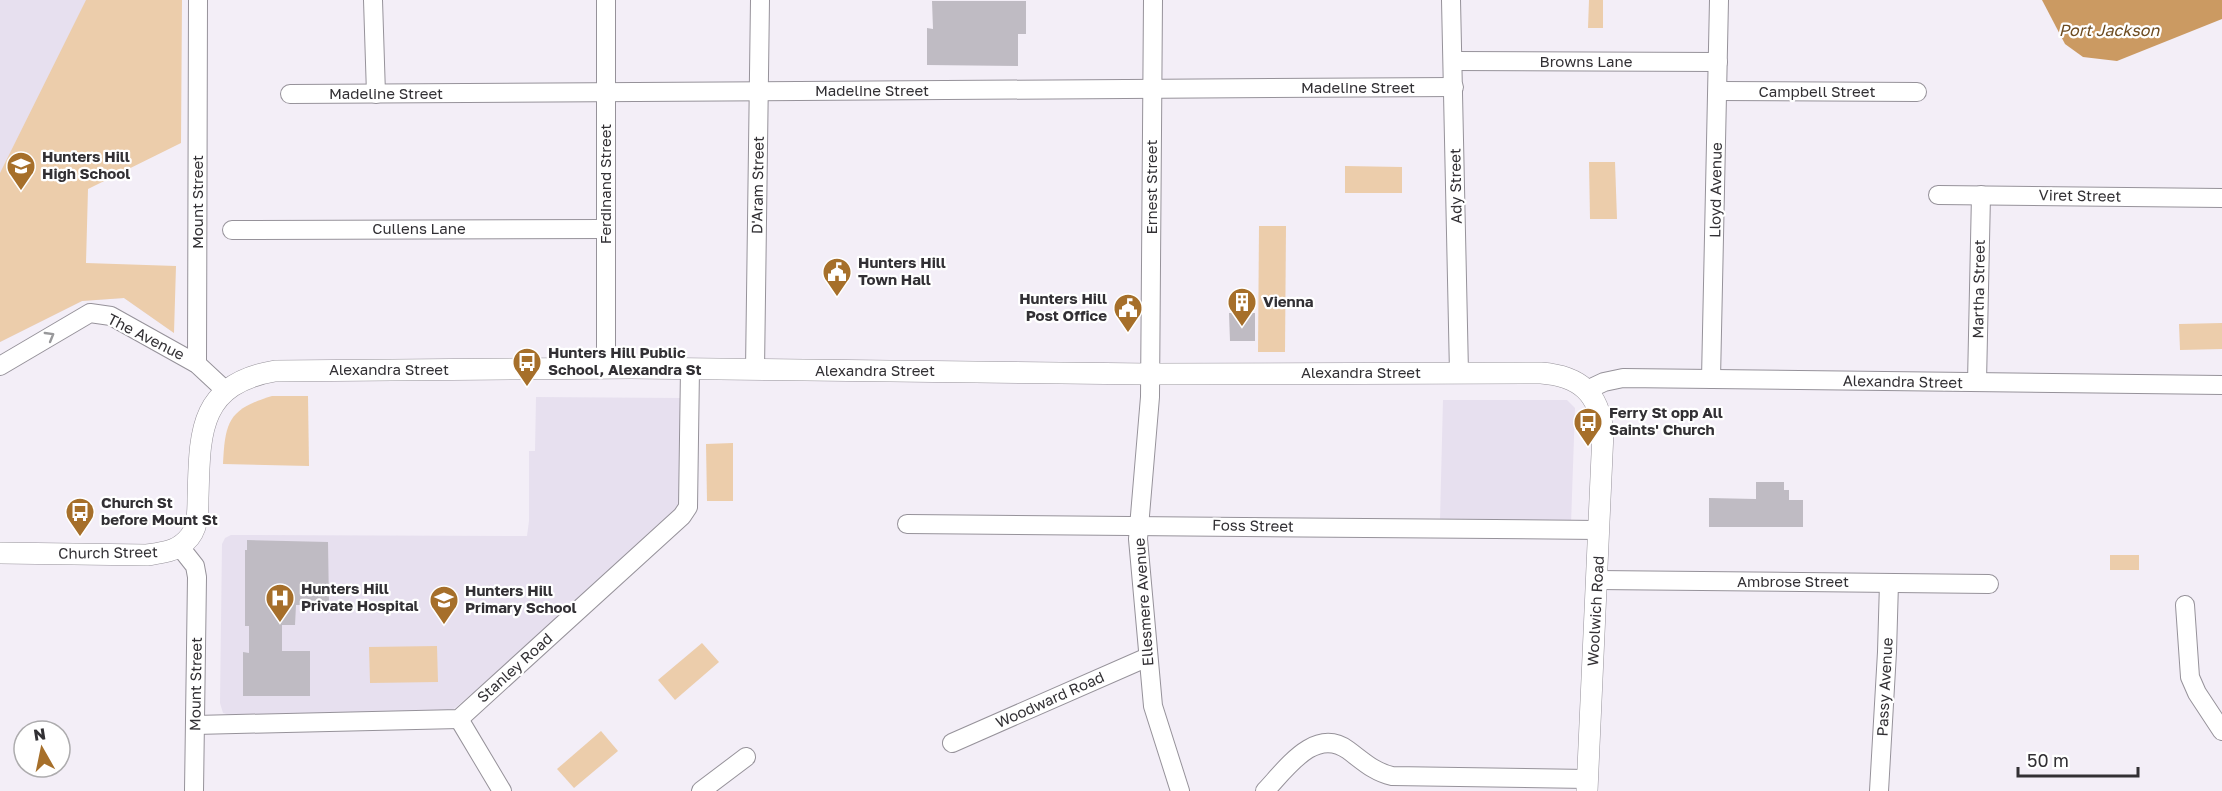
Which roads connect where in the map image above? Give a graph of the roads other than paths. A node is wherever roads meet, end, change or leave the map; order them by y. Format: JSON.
{"nodes":[{"id":1,"x":198,"y":0,"type":"edge"},
{"id":2,"x":373,"y":0,"type":"edge"},
{"id":3,"x":606,"y":0,"type":"edge"},
{"id":4,"x":760,"y":0,"type":"edge"},
{"id":5,"x":1153,"y":0,"type":"edge"},
{"id":6,"x":1451,"y":0,"type":"edge"},
{"id":7,"x":1719,"y":0,"type":"edge"},
{"id":8,"x":1453,"y":61,"type":"junction"},
{"id":9,"x":1718,"y":62,"type":"junction"},
{"id":10,"x":1454,"y":87,"type":"junction"},
{"id":11,"x":1153,"y":89,"type":"junction"},
{"id":12,"x":1718,"y":91,"type":"junction"},
{"id":13,"x":759,"y":92,"type":"junction"},
{"id":14,"x":1917,"y":92,"type":"dead end"},
{"id":15,"x":606,"y":93,"type":"junction"},
{"id":16,"x":290,"y":94,"type":"dead end"},
{"id":17,"x":376,"y":94,"type":"junction"},
{"id":18,"x":1938,"y":195,"type":"dead end"},
{"id":19,"x":1981,"y":195,"type":"junction"},
{"id":20,"x":2222,"y":198,"type":"edge"},
{"id":21,"x":606,"y":229,"type":"junction"},
{"id":22,"x":232,"y":230,"type":"dead end"},
{"id":23,"x":197,"y":364,"type":"junction"},
{"id":24,"x":0,"y":366,"type":"edge"},
{"id":25,"x":606,"y":368,"type":"junction"},
{"id":26,"x":690,"y":369,"type":"junction"},
{"id":27,"x":755,"y":370,"type":"junction"},
{"id":28,"x":1459,"y":373,"type":"junction"},
{"id":29,"x":1150,"y":374,"type":"junction"},
{"id":30,"x":1711,"y":379,"type":"junction"},
{"id":31,"x":1977,"y":382,"type":"junction"},
{"id":32,"x":2222,"y":385,"type":"edge"},
{"id":33,"x":1587,"y":390,"type":"junction"},
{"id":34,"x":226,"y":391,"type":"junction"},
{"id":35,"x":199,"y":445,"type":"joint"},
{"id":36,"x":907,"y":524,"type":"dead end"},
{"id":37,"x":1139,"y":525,"type":"junction"},
{"id":38,"x":1599,"y":530,"type":"junction"},
{"id":39,"x":180,"y":547,"type":"junction"},
{"id":40,"x":0,"y":553,"type":"edge"},
{"id":41,"x":1597,"y":580,"type":"junction"},
{"id":42,"x":1889,"y":583,"type":"junction"},
{"id":43,"x":1989,"y":584,"type":"dead end"},
{"id":44,"x":2186,"y":605,"type":"dead end"},
{"id":45,"x":1148,"y":657,"type":"junction"},
{"id":46,"x":459,"y":719,"type":"junction"},
{"id":47,"x":195,"y":725,"type":"junction"},
{"id":48,"x":2222,"y":731,"type":"edge"},
{"id":49,"x":952,"y":743,"type":"dead end"},
{"id":50,"x":746,"y":757,"type":"dead end"},
{"id":51,"x":1476,"y":784,"type":"edge"},
{"id":52,"x":1587,"y":785,"type":"edge"},
{"id":53,"x":194,"y":791,"type":"edge"},
{"id":54,"x":502,"y":791,"type":"edge"},
{"id":55,"x":701,"y":791,"type":"edge"},
{"id":56,"x":1180,"y":791,"type":"edge"},
{"id":57,"x":1265,"y":791,"type":"edge"},
{"id":58,"x":1879,"y":791,"type":"edge"}],
"edges":[{"from":1,"to":23,"type":"street","name":"Mount Street"},
{"from":2,"to":17,"type":"street"},
{"from":3,"to":15,"type":"street","name":"Ferdinand Street"},
{"from":4,"to":13,"type":"street","name":"D'Aram Street"},
{"from":5,"to":11,"type":"street","name":"Ernest Street"},
{"from":6,"to":8,"type":"street","name":"Ady Street"},
{"from":7,"to":9,"type":"street","name":"Lloyd Avenue"},
{"from":8,"to":9,"type":"street","name":"Browns Lane"},
{"from":8,"to":10,"type":"street","name":"Ady Street"},
{"from":9,"to":12,"type":"street","name":"Lloyd Avenue"},
{"from":10,"to":11,"type":"street","name":"Madeline Street"},
{"from":10,"to":28,"type":"street","name":"Ady Street"},
{"from":11,"to":13,"type":"street","name":"Madeline Street"},
{"from":11,"to":29,"type":"street","name":"Ernest Street"},
{"from":12,"to":14,"type":"street","name":"Campbell Street"},
{"from":12,"to":30,"type":"street","name":"Lloyd Avenue"},
{"from":13,"to":15,"type":"street","name":"Madeline Street"},
{"from":13,"to":27,"type":"street","name":"D'Aram Street"},
{"from":15,"to":17,"type":"street","name":"Madeline Street"},
{"from":15,"to":21,"type":"street","name":"Ferdinand Street"},
{"from":16,"to":17,"type":"street","name":"Madeline Street"},
{"from":18,"to":19,"type":"street","name":"Viret Street"},
{"from":19,"to":20,"type":"street","name":"Viret Street"},
{"from":19,"to":31,"type":"street","name":"Martha Street"},
{"from":21,"to":22,"type":"street","name":"Cullens Lane"},
{"from":21,"to":25,"type":"street","name":"Ferdinand Street"},
{"from":24,"to":23,"type":"street","name":"The Avenue","one_way":true},
{"from":23,"to":34,"type":"street"},
{"from":25,"to":26,"type":"street","name":"Alexandra Street"},
{"from":25,"to":34,"type":"street","name":"Alexandra Street"},
{"from":26,"to":27,"type":"street","name":"Alexandra Street"},
{"from":26,"to":46,"type":"street","name":"Stanley Road"},
{"from":27,"to":29,"type":"street","name":"Alexandra Street"},
{"from":28,"to":29,"type":"street","name":"Alexandra Street"},
{"from":28,"to":33,"type":"street","name":"Alexandra Street"},
{"from":29,"to":37,"type":"street","name":"Ellesmere Avenue"},
{"from":30,"to":31,"type":"street","name":"Alexandra Street"},
{"from":30,"to":33,"type":"street","name":"Alexandra Street"},
{"from":31,"to":32,"type":"street","name":"Alexandra Street"},
{"from":33,"to":38,"type":"street","name":"Woolwich Road"},
{"from":34,"to":35,"type":"street","name":"Alexandra Street"},
{"from":35,"to":39,"type":"street","name":"Church Street"},
{"from":36,"to":37,"type":"street","name":"Foss Street"},
{"from":37,"to":38,"type":"street","name":"Foss Street"},
{"from":37,"to":45,"type":"street","name":"Ellesmere Avenue"},
{"from":38,"to":41,"type":"street","name":"Woolwich Road"},
{"from":39,"to":40,"type":"street","name":"Church Street"},
{"from":39,"to":47,"type":"street","name":"Mount Street"},
{"from":41,"to":42,"type":"street","name":"Ambrose Street"},
{"from":41,"to":52,"type":"street","name":"Woolwich Road"},
{"from":42,"to":43,"type":"street","name":"Ambrose Street"},
{"from":42,"to":58,"type":"street","name":"Passy Avenue"},
{"from":44,"to":48,"type":"street"},
{"from":45,"to":49,"type":"street","name":"Woodward Road"},
{"from":45,"to":56,"type":"street","name":"Ellesmere Avenue"},
{"from":46,"to":47,"type":"street"},
{"from":46,"to":54,"type":"street"},
{"from":47,"to":53,"type":"street","name":"Mount Street"},
{"from":50,"to":55,"type":"street"},
{"from":51,"to":52,"type":"street"},
{"from":51,"to":57,"type":"street"}]}
